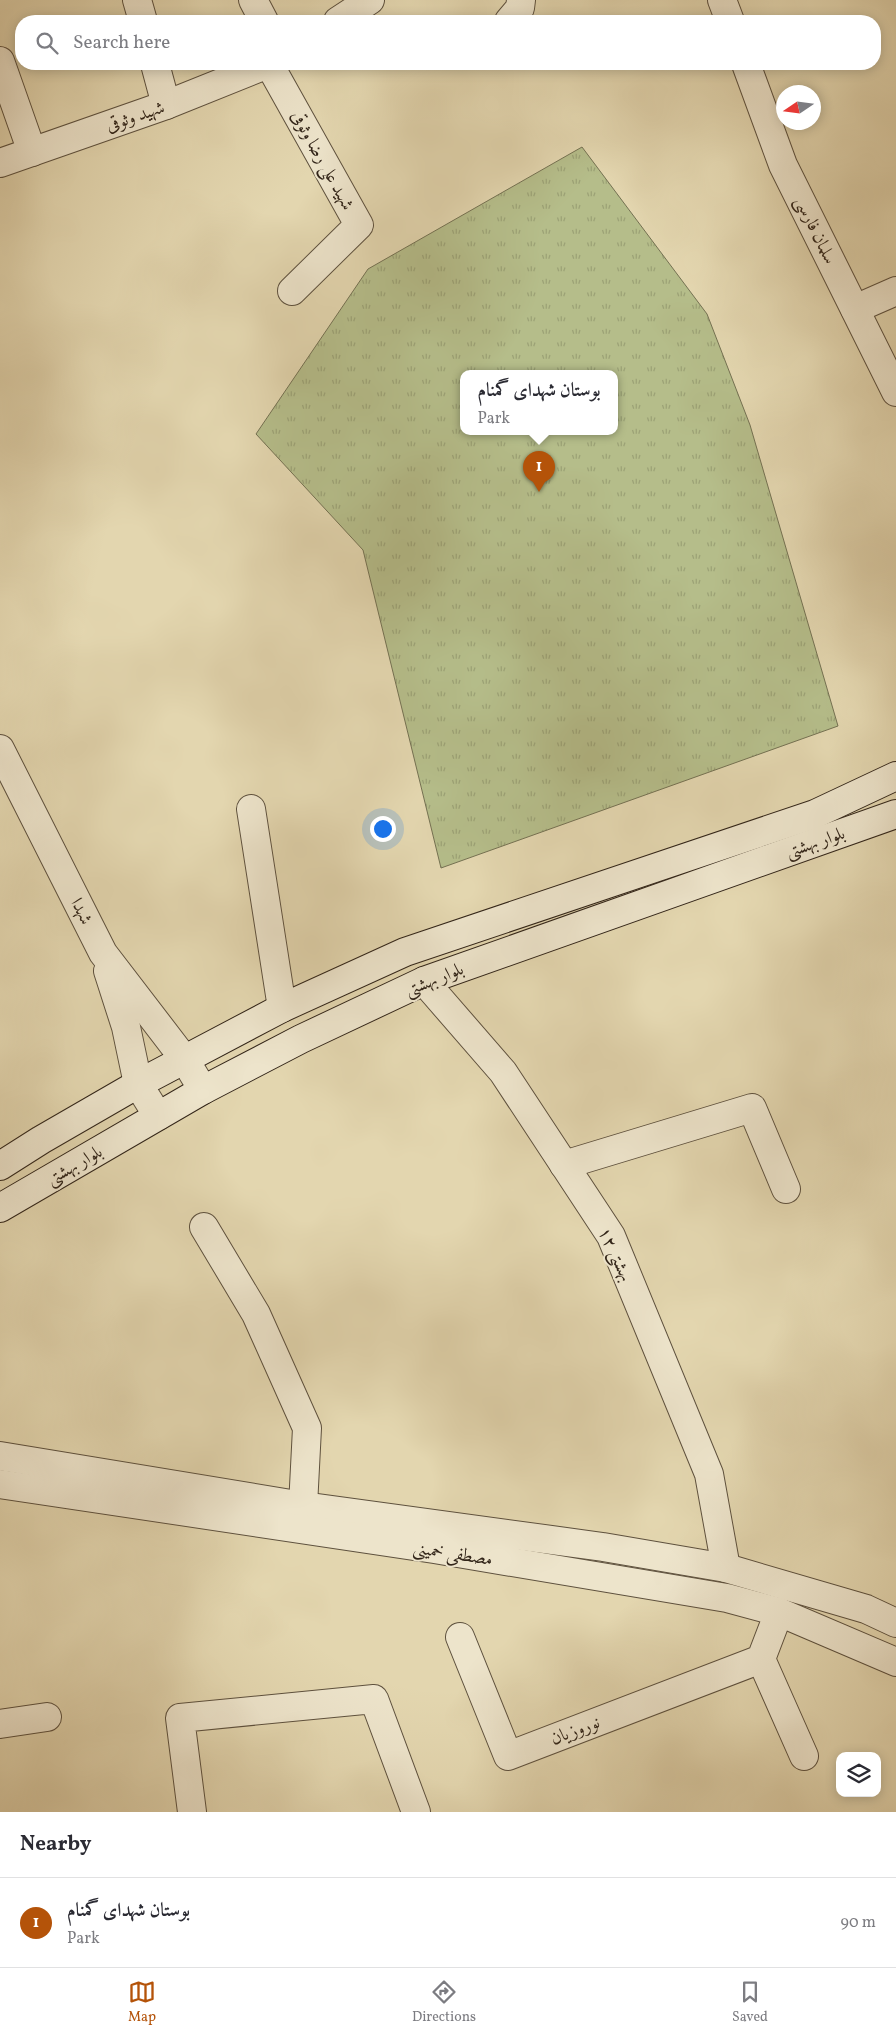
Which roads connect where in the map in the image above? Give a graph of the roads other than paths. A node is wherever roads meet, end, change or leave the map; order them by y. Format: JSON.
{"nodes":[{"id":1,"x":137,"y":0,"type":"edge"},
{"id":2,"x":253,"y":0,"type":"edge"},
{"id":3,"x":370,"y":0,"type":"edge"},
{"id":4,"x":520,"y":0,"type":"edge"},
{"id":5,"x":722,"y":0,"type":"edge"},
{"id":6,"x":141,"y":15,"type":"edge"},
{"id":7,"x":261,"y":15,"type":"edge"},
{"id":8,"x":347,"y":15,"type":"edge"},
{"id":9,"x":514,"y":15,"type":"edge"},
{"id":10,"x":728,"y":15,"type":"edge"},
{"id":11,"x":0,"y":61,"type":"edge"},
{"id":12,"x":157,"y":70,"type":"edge"},
{"id":13,"x":253,"y":70,"type":"edge"},
{"id":14,"x":271,"y":70,"type":"edge"},
{"id":15,"x":748,"y":70,"type":"edge"},
{"id":16,"x":166,"y":105,"type":"junction"},
{"id":17,"x":32,"y":152,"type":"junction"},
{"id":18,"x":0,"y":163,"type":"edge"},
{"id":19,"x":292,"y":291,"type":"dead end"},
{"id":20,"x":896,"y":291,"type":"edge"},
{"id":21,"x":855,"y":309,"type":"junction"},
{"id":22,"x":896,"y":392,"type":"edge"},
{"id":23,"x":0,"y":749,"type":"edge"},
{"id":24,"x":896,"y":776,"type":"edge"},
{"id":25,"x":251,"y":809,"type":"dead end"},
{"id":26,"x":896,"y":814,"type":"edge"},
{"id":27,"x":404,"y":952,"type":"junction"},
{"id":28,"x":103,"y":953,"type":"junction"},
{"id":29,"x":424,"y":980,"type":"junction"},
{"id":30,"x":282,"y":1008,"type":"junction"},
{"id":31,"x":185,"y":1060,"type":"junction"},
{"id":32,"x":138,"y":1084,"type":"junction"},
{"id":33,"x":203,"y":1090,"type":"junction"},
{"id":34,"x":158,"y":1116,"type":"junction"},
{"id":35,"x":564,"y":1165,"type":"junction"},
{"id":36,"x":0,"y":1166,"type":"edge"},
{"id":37,"x":786,"y":1189,"type":"dead end"},
{"id":38,"x":0,"y":1208,"type":"edge"},
{"id":39,"x":204,"y":1227,"type":"dead end"},
{"id":40,"x":0,"y":1456,"type":"edge"},
{"id":41,"x":0,"y":1484,"type":"edge"},
{"id":42,"x":303,"y":1506,"type":"junction"},
{"id":43,"x":726,"y":1568,"type":"junction"},
{"id":44,"x":779,"y":1612,"type":"junction"},
{"id":45,"x":896,"y":1623,"type":"edge"},
{"id":46,"x":460,"y":1637,"type":"dead end"},
{"id":47,"x":761,"y":1659,"type":"junction"},
{"id":48,"x":896,"y":1662,"type":"edge"},
{"id":49,"x":47,"y":1717,"type":"dead end"},
{"id":50,"x":0,"y":1724,"type":"edge"},
{"id":51,"x":804,"y":1756,"type":"dead end"},
{"id":52,"x":192,"y":1812,"type":"edge"},
{"id":53,"x":416,"y":1812,"type":"edge"}],
"edges":[{"from":1,"to":6,"type":"street"},
{"from":2,"to":7,"type":"street"},
{"from":3,"to":8,"type":"street"},
{"from":4,"to":9,"type":"street"},
{"from":5,"to":10,"type":"street"},
{"from":11,"to":17,"type":"street"},
{"from":12,"to":16,"type":"street"},
{"from":13,"to":16,"type":"street","name":"شهید وثوقی"},
{"from":14,"to":19,"type":"street","name":"شهید علی رضا وثوقی"},
{"from":15,"to":21,"type":"street","name":"سلمان فارسی"},
{"from":16,"to":17,"type":"street","name":"شهید وثوقی"},
{"from":17,"to":18,"type":"street","name":"شهید وثوقی"},
{"from":20,"to":21,"type":"street"},
{"from":21,"to":22,"type":"street","name":"سلمان فارسی"},
{"from":23,"to":28,"type":"street","name":"شهدا"},
{"from":24,"to":27,"type":"street","name":"بلوار بهشتی"},
{"from":25,"to":30,"type":"street"},
{"from":26,"to":29,"type":"street","name":"بلوار بهشتی"},
{"from":27,"to":29,"type":"street","name":"بهشتی ۱۲"},
{"from":27,"to":30,"type":"street","name":"بلوار بهشتی"},
{"from":28,"to":31,"type":"street","name":"شهدا"},
{"from":28,"to":32,"type":"street"},
{"from":29,"to":33,"type":"street","name":"بلوار بهشتی"},
{"from":29,"to":35,"type":"street","name":"بهشتی ۱۲"},
{"from":30,"to":31,"type":"street","name":"بلوار بهشتی"},
{"from":31,"to":32,"type":"street","name":"بلوار بهشتی"},
{"from":31,"to":33,"type":"street","name":"شهدا"},
{"from":32,"to":34,"type":"street"},
{"from":32,"to":36,"type":"street","name":"بلوار بهشتی"},
{"from":33,"to":34,"type":"street","name":"بلوار بهشتی"},
{"from":34,"to":38,"type":"street","name":"بلوار بهشتی"},
{"from":35,"to":37,"type":"street"},
{"from":35,"to":43,"type":"street","name":"بهشتی ۱۲"},
{"from":39,"to":42,"type":"street"},
{"from":40,"to":42,"type":"street","name":"مصطفی خمینی"},
{"from":41,"to":44,"type":"street","name":"مصطفی خمینی"},
{"from":42,"to":43,"type":"street","name":"مصطفی خمینی"},
{"from":43,"to":45,"type":"street","name":"مصطفی خمینی"},
{"from":44,"to":47,"type":"street"},
{"from":44,"to":48,"type":"street","name":"مصطفی خمینی"},
{"from":46,"to":47,"type":"street","name":"نوروزیان"},
{"from":47,"to":51,"type":"street"},
{"from":49,"to":50,"type":"street"},
{"from":52,"to":53,"type":"street"}]}
